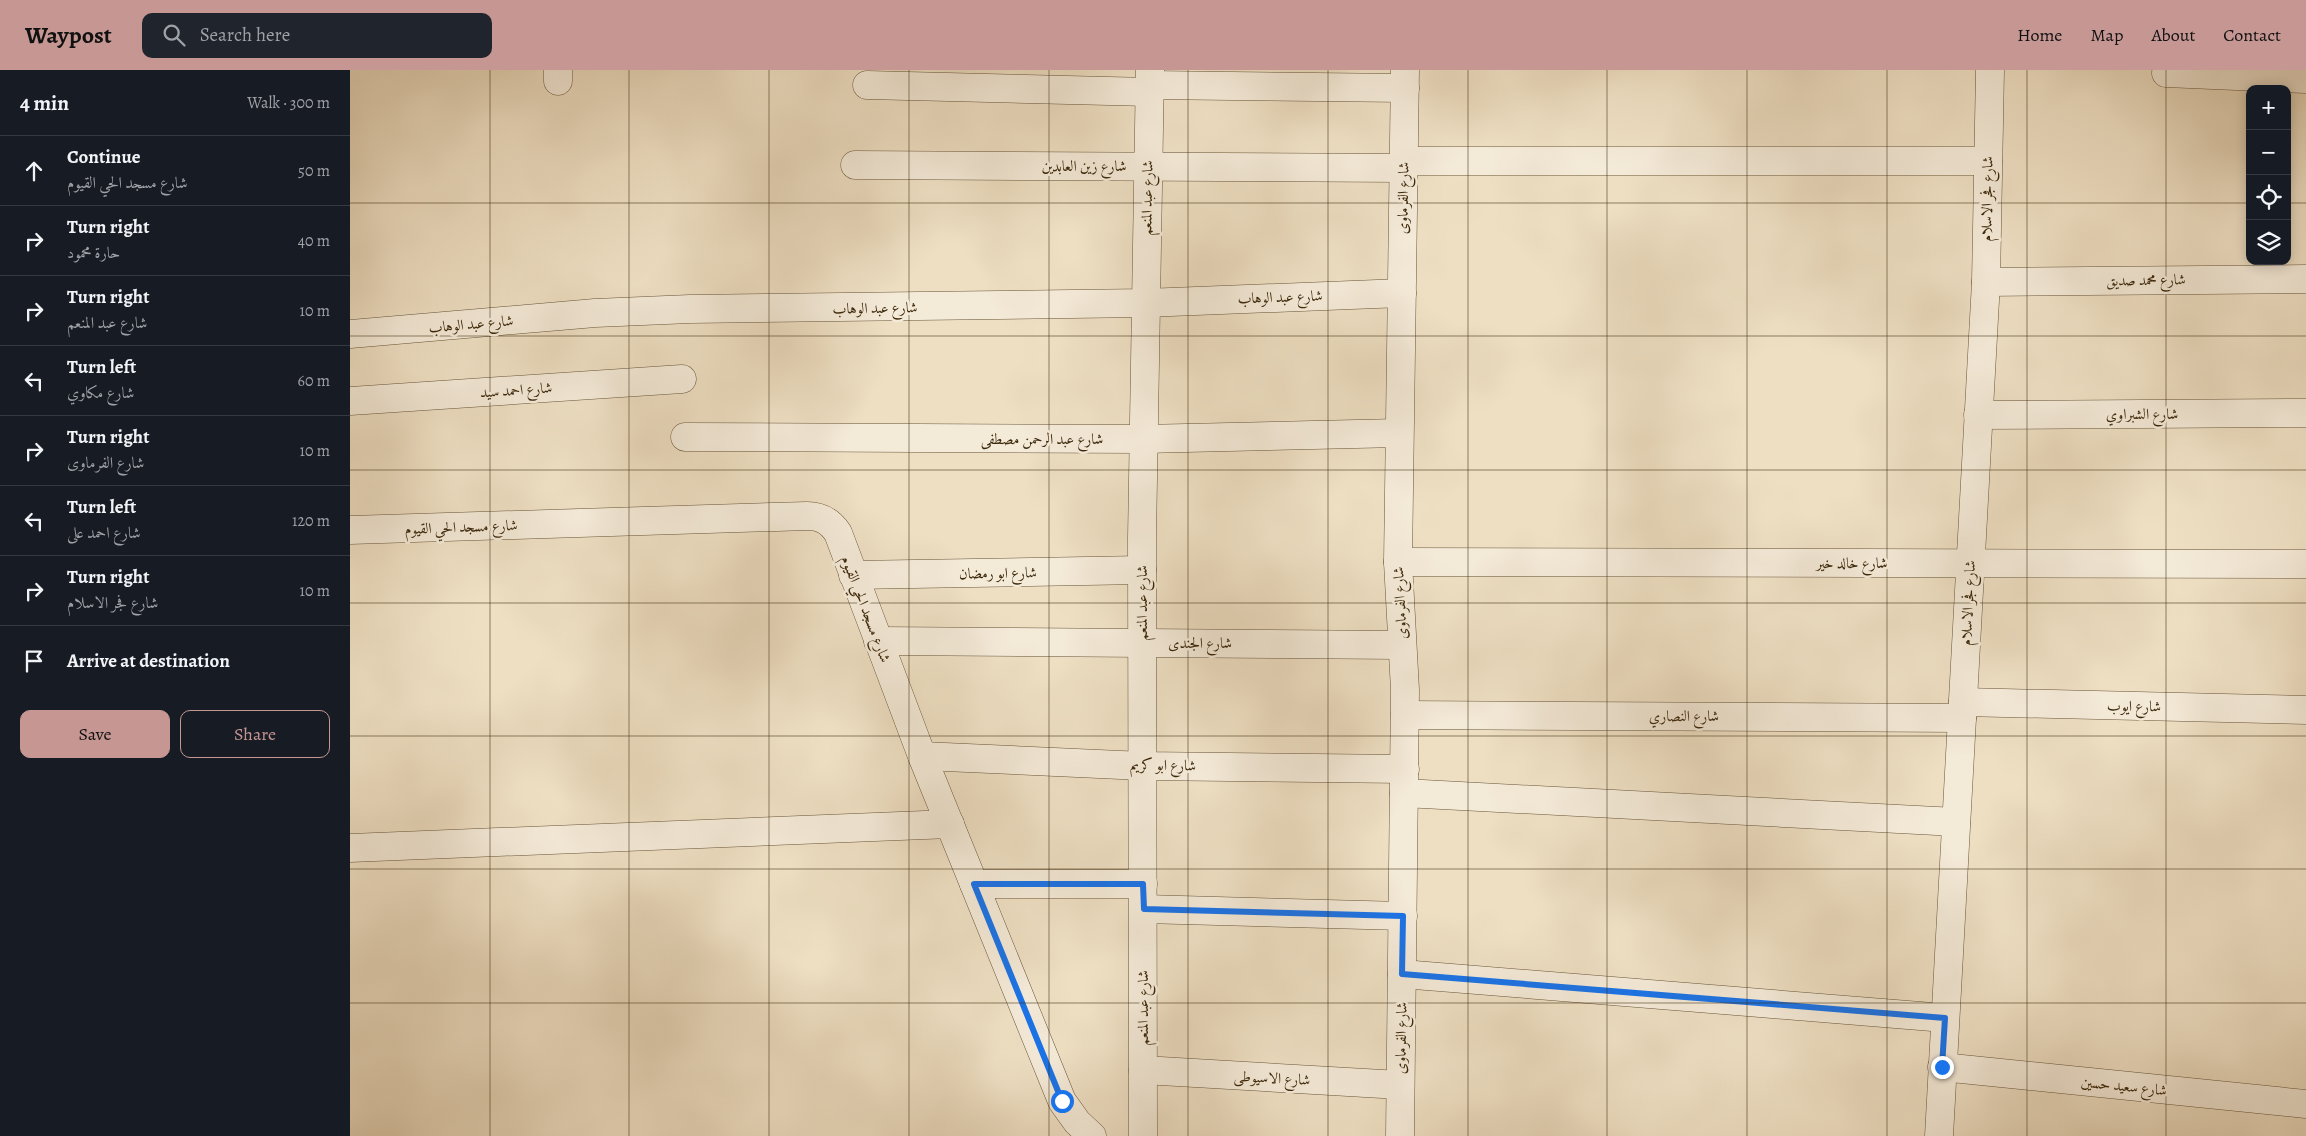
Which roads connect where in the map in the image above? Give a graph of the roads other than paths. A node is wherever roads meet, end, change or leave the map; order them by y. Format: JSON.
{"nodes":[{"id":1,"x":1990,"y":70,"type":"edge"},
{"id":2,"x":2166,"y":73,"type":"dead end"},
{"id":3,"x":1405,"y":79,"type":"edge"},
{"id":4,"x":2306,"y":79,"type":"edge"},
{"id":5,"x":884,"y":80,"type":"edge"},
{"id":6,"x":1150,"y":82,"type":"edge"},
{"id":7,"x":1988,"y":161,"type":"junction"},
{"id":8,"x":1404,"y":164,"type":"junction"},
{"id":9,"x":855,"y":165,"type":"dead end"},
{"id":10,"x":1147,"y":166,"type":"junction"},
{"id":11,"x":2306,"y":279,"type":"edge"},
{"id":12,"x":1986,"y":282,"type":"junction"},
{"id":13,"x":1402,"y":293,"type":"junction"},
{"id":14,"x":1145,"y":303,"type":"junction"},
{"id":15,"x":350,"y":334,"type":"edge"},
{"id":16,"x":682,"y":379,"type":"dead end"},
{"id":17,"x":350,"y":401,"type":"edge"},
{"id":18,"x":2306,"y":413,"type":"edge"},
{"id":19,"x":1978,"y":415,"type":"junction"},
{"id":20,"x":1400,"y":433,"type":"junction"},
{"id":21,"x":685,"y":437,"type":"dead end"},
{"id":22,"x":1143,"y":439,"type":"junction"},
{"id":23,"x":350,"y":530,"type":"edge"},
{"id":24,"x":1398,"y":562,"type":"junction"},
{"id":25,"x":1970,"y":563,"type":"junction"},
{"id":26,"x":2306,"y":564,"type":"edge"},
{"id":27,"x":1142,"y":570,"type":"junction"},
{"id":28,"x":853,"y":575,"type":"junction"},
{"id":29,"x":878,"y":641,"type":"junction"},
{"id":30,"x":1142,"y":643,"type":"junction"},
{"id":31,"x":1402,"y":644,"type":"junction"},
{"id":32,"x":1962,"y":710,"type":"junction"},
{"id":33,"x":2306,"y":710,"type":"edge"},
{"id":34,"x":1405,"y":715,"type":"junction"},
{"id":35,"x":922,"y":756,"type":"junction"},
{"id":36,"x":1144,"y":766,"type":"junction"},
{"id":37,"x":1404,"y":781,"type":"junction"},
{"id":38,"x":1956,"y":822,"type":"junction"},
{"id":39,"x":950,"y":824,"type":"junction"},
{"id":40,"x":350,"y":848,"type":"edge"},
{"id":41,"x":974,"y":884,"type":"junction"},
{"id":42,"x":1143,"y":897,"type":"junction"},
{"id":43,"x":1403,"y":916,"type":"junction"},
{"id":44,"x":1402,"y":974,"type":"junction"},
{"id":45,"x":1945,"y":1018,"type":"junction"},
{"id":46,"x":1942,"y":1067,"type":"junction"},
{"id":47,"x":1143,"y":1070,"type":"junction"},
{"id":48,"x":1400,"y":1085,"type":"junction"},
{"id":49,"x":2306,"y":1104,"type":"edge"},
{"id":50,"x":1092,"y":1136,"type":"edge"},
{"id":51,"x":1143,"y":1136,"type":"edge"},
{"id":52,"x":1400,"y":1136,"type":"edge"},
{"id":53,"x":1939,"y":1136,"type":"edge"}],
"edges":[{"from":1,"to":7,"type":"street","name":"شارع فجر الاسلام"},
{"from":2,"to":4,"type":"street"},
{"from":3,"to":6,"type":"street"},
{"from":3,"to":8,"type":"street","name":"شارع الفرماوى"},
{"from":5,"to":6,"type":"street"},
{"from":6,"to":10,"type":"street","name":"شارع عبد المنعم"},
{"from":7,"to":8,"type":"street","name":"شارع زين العابدين"},
{"from":7,"to":12,"type":"street","name":"شارع فجر الاسلام"},
{"from":8,"to":10,"type":"street","name":"شارع زين العابدين"},
{"from":8,"to":13,"type":"street","name":"شارع الفرماوى"},
{"from":9,"to":10,"type":"street","name":"شارع زين العابدين"},
{"from":10,"to":14,"type":"street","name":"شارع عبد المنعم"},
{"from":11,"to":12,"type":"street","name":"شارع محمد صديق"},
{"from":12,"to":19,"type":"street","name":"شارع فجر الاسلام"},
{"from":13,"to":14,"type":"street","name":"شارع عبد الوهاب"},
{"from":13,"to":20,"type":"street","name":"شارع الفرماوى"},
{"from":14,"to":15,"type":"street","name":"شارع عبد الوهاب"},
{"from":14,"to":22,"type":"street","name":"شارع عبد المنعم"},
{"from":16,"to":17,"type":"street","name":"شارع احمد سيد"},
{"from":18,"to":19,"type":"street","name":"شارع الشبراوي"},
{"from":19,"to":25,"type":"street","name":"شارع فجر الاسلام"},
{"from":20,"to":22,"type":"street","name":"شارع عبد الرحمن مصطفى"},
{"from":20,"to":24,"type":"street","name":"شارع الفرماوى"},
{"from":21,"to":22,"type":"street","name":"شارع عبد الرحمن مصطفى"},
{"from":22,"to":27,"type":"street","name":"شارع عبد المنعم"},
{"from":23,"to":28,"type":"street","name":"شارع مسجد الحي القيوم"},
{"from":24,"to":25,"type":"street","name":"شارع خالد خير"},
{"from":24,"to":31,"type":"street","name":"شارع الفرماوى"},
{"from":25,"to":26,"type":"street","name":"شارع خالد خير"},
{"from":25,"to":32,"type":"street","name":"شارع فجر الاسلام"},
{"from":27,"to":28,"type":"street","name":"شارع ابو رمضان"},
{"from":27,"to":30,"type":"street","name":"شارع عبد المنعم"},
{"from":28,"to":29,"type":"street","name":"شارع مسجد الحي القيوم"},
{"from":29,"to":30,"type":"street","name":"شارع الجندى"},
{"from":29,"to":35,"type":"street","name":"شارع مسجد الحي القيوم"},
{"from":30,"to":31,"type":"street","name":"شارع الجندى"},
{"from":30,"to":36,"type":"street","name":"شارع عبد المنعم"},
{"from":31,"to":34,"type":"street","name":"شارع الفرماوى"},
{"from":32,"to":33,"type":"street","name":"شارع ايوب"},
{"from":32,"to":34,"type":"street","name":"شارع النصاري"},
{"from":32,"to":38,"type":"street","name":"شارع فجر الاسلام"},
{"from":34,"to":37,"type":"street","name":"شارع الفرماوى"},
{"from":35,"to":36,"type":"street","name":"شارع ابو كريم"},
{"from":35,"to":39,"type":"street","name":"شارع مسجد الحي القيوم"},
{"from":36,"to":37,"type":"street","name":"شارع ابو كريم"},
{"from":36,"to":42,"type":"street","name":"شارع عبد المنعم"},
{"from":37,"to":38,"type":"street","name":"شارع ابو كريم"},
{"from":37,"to":43,"type":"street","name":"شارع الفرماوى"},
{"from":38,"to":45,"type":"street","name":"شارع فجر الاسلام"},
{"from":39,"to":40,"type":"street"},
{"from":39,"to":41,"type":"street","name":"شارع مسجد الحي القيوم"},
{"from":41,"to":42,"type":"street"},
{"from":41,"to":50,"type":"street","name":"شارع مسجد الحي القيوم"},
{"from":42,"to":43,"type":"street"},
{"from":42,"to":47,"type":"street","name":"شارع عبد المنعم"},
{"from":43,"to":44,"type":"street","name":"شارع الفرماوى"},
{"from":44,"to":45,"type":"street"},
{"from":44,"to":48,"type":"street","name":"شارع الفرماوى"},
{"from":45,"to":46,"type":"street","name":"شارع فجر الاسلام"},
{"from":46,"to":49,"type":"street","name":"شارع سعيد حسين"},
{"from":46,"to":53,"type":"street","name":"شارع فجر الاسلام"},
{"from":47,"to":48,"type":"street","name":"شارع الاسيوطى"},
{"from":47,"to":51,"type":"street","name":"شارع عبد المنعم"},
{"from":48,"to":52,"type":"street","name":"شارع الفرماوى"}]}
